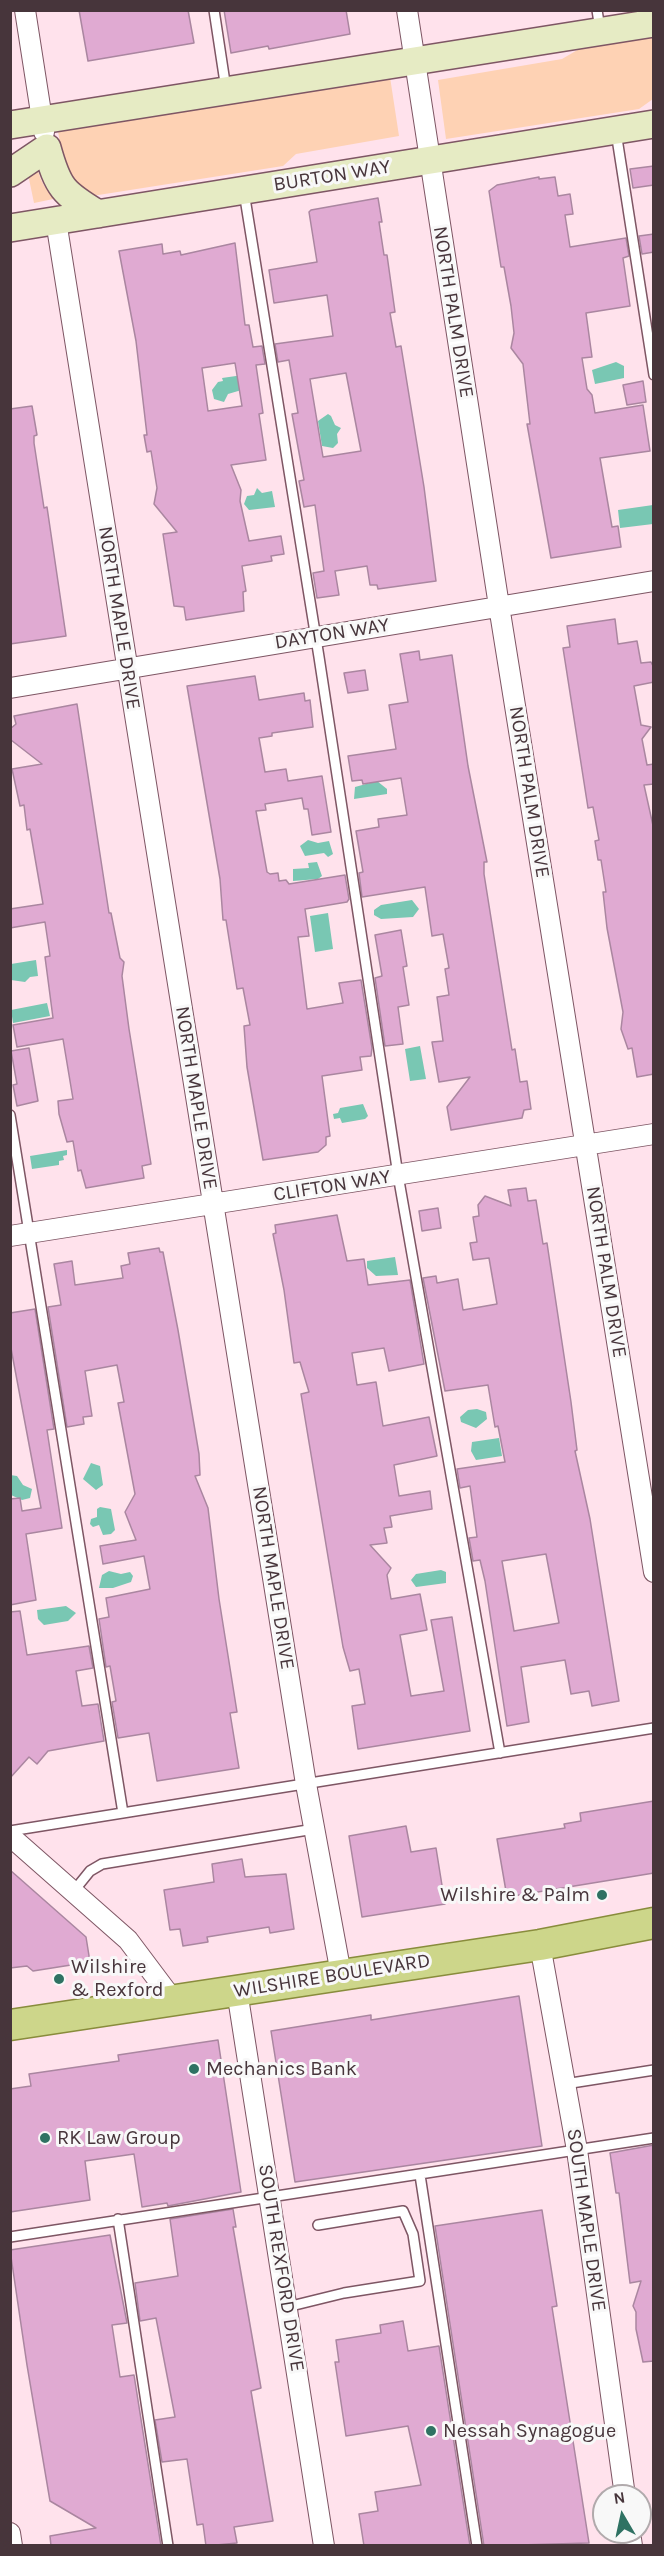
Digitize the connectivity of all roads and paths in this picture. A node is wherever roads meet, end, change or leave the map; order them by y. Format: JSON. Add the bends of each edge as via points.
{"nodes":[{"id":1,"x":25,"y":10,"type":"edge"},
{"id":2,"x":214,"y":10,"type":"edge"},
{"id":3,"x":406,"y":10,"type":"edge"},
{"id":4,"x":599,"y":21,"type":"edge"},
{"id":5,"x":654,"y":22,"type":"edge"},
{"id":6,"x":415,"y":61,"type":"junction"},
{"id":7,"x":226,"y":91,"type":"junction"},
{"id":8,"x":42,"y":121,"type":"junction"},
{"id":9,"x":654,"y":124,"type":"edge"},
{"id":10,"x":10,"y":125,"type":"edge"},
{"id":11,"x":615,"y":130,"type":"junction"},
{"id":12,"x":47,"y":148,"type":"junction"},
{"id":13,"x":430,"y":160,"type":"junction"},
{"id":14,"x":10,"y":173,"type":"edge"},
{"id":15,"x":243,"y":190,"type":"junction"},
{"id":16,"x":98,"y":214,"type":"junction"},
{"id":17,"x":56,"y":220,"type":"junction"},
{"id":18,"x":10,"y":228,"type":"edge"},
{"id":19,"x":654,"y":375,"type":"edge"},
{"id":20,"x":654,"y":581,"type":"edge"},
{"id":21,"x":499,"y":606,"type":"junction"},
{"id":22,"x":316,"y":636,"type":"junction"},
{"id":23,"x":128,"y":669,"type":"junction"},
{"id":24,"x":10,"y":688,"type":"edge"},
{"id":25,"x":10,"y":1115,"type":"edge"},
{"id":26,"x":654,"y":1134,"type":"edge"},
{"id":27,"x":585,"y":1145,"type":"junction"},
{"id":28,"x":398,"y":1175,"type":"junction"},
{"id":29,"x":213,"y":1205,"type":"junction"},
{"id":30,"x":31,"y":1233,"type":"junction"},
{"id":31,"x":10,"y":1236,"type":"edge"},
{"id":32,"x":654,"y":1572,"type":"edge"},
{"id":33,"x":654,"y":1728,"type":"edge"},
{"id":34,"x":500,"y":1753,"type":"junction"},
{"id":35,"x":306,"y":1784,"type":"junction"},
{"id":36,"x":123,"y":1813,"type":"junction"},
{"id":37,"x":314,"y":1829,"type":"junction"},
{"id":38,"x":10,"y":1832,"type":"edge"},
{"id":39,"x":10,"y":1836,"type":"edge"},
{"id":40,"x":73,"y":1892,"type":"junction"},
{"id":41,"x":654,"y":1923,"type":"edge"},
{"id":42,"x":540,"y":1945,"type":"junction"},
{"id":43,"x":341,"y":1974,"type":"junction"},
{"id":44,"x":237,"y":1991,"type":"junction"},
{"id":45,"x":172,"y":2000,"type":"junction"},
{"id":46,"x":10,"y":2025,"type":"edge"},
{"id":47,"x":654,"y":2070,"type":"edge"},
{"id":48,"x":565,"y":2084,"type":"junction"},
{"id":49,"x":654,"y":2138,"type":"edge"},
{"id":50,"x":577,"y":2150,"type":"junction"},
{"id":51,"x":420,"y":2175,"type":"junction"},
{"id":52,"x":269,"y":2196,"type":"junction"},
{"id":53,"x":118,"y":2219,"type":"junction"},
{"id":54,"x":318,"y":2225,"type":"dead end"},
{"id":55,"x":429,"y":2230,"type":"junction"},
{"id":56,"x":413,"y":2234,"type":"junction"},
{"id":57,"x":10,"y":2237,"type":"edge"},
{"id":58,"x":287,"y":2307,"type":"junction"},
{"id":59,"x":623,"y":2484,"type":"edge"},
{"id":60,"x":10,"y":2533,"type":"edge"},
{"id":61,"x":12,"y":2546,"type":"edge"},
{"id":62,"x":168,"y":2546,"type":"edge"},
{"id":63,"x":324,"y":2546,"type":"edge"},
{"id":64,"x":477,"y":2546,"type":"edge"}],
"edges":[{"from":1,"to":8,"type":"street"},
{"from":2,"to":7,"type":"lane"},
{"from":3,"to":6,"type":"street","name":"NORTH PALM DRIVE"},
{"from":4,"to":5,"type":"main road"},
{"from":4,"to":6,"type":"main road"},
{"from":6,"to":7,"type":"main road"},
{"from":6,"to":13,"type":"street","name":"NORTH PALM DRIVE"},
{"from":7,"to":8,"type":"main road"},
{"from":8,"to":10,"type":"main road"},
{"from":8,"to":12,"type":"street"},
{"from":9,"to":11,"type":"main road","name":"BURTON WAY"},
{"from":11,"to":13,"type":"main road","name":"BURTON WAY"},
{"from":11,"to":19,"type":"lane"},
{"from":12,"to":14,"type":"main road"},
{"from":12,"to":16,"type":"main road","via":[[54,177],[69,197]]},
{"from":13,"to":15,"type":"main road","name":"BURTON WAY"},
{"from":13,"to":21,"type":"street","name":"NORTH PALM DRIVE"},
{"from":15,"to":16,"type":"main road","name":"BURTON WAY"},
{"from":15,"to":22,"type":"lane"},
{"from":16,"to":17,"type":"main road","name":"BURTON WAY"},
{"from":17,"to":18,"type":"main road","name":"BURTON WAY"},
{"from":17,"to":23,"type":"street","name":"NORTH MAPLE DRIVE"},
{"from":20,"to":21,"type":"street","name":"DAYTON WAY"},
{"from":21,"to":22,"type":"street","name":"DAYTON WAY"},
{"from":21,"to":27,"type":"street","name":"NORTH PALM DRIVE"},
{"from":22,"to":23,"type":"street","name":"DAYTON WAY"},
{"from":22,"to":28,"type":"lane"},
{"from":23,"to":24,"type":"street","name":"DAYTON WAY"},
{"from":23,"to":29,"type":"street","name":"NORTH MAPLE DRIVE"},
{"from":25,"to":30,"type":"lane"},
{"from":26,"to":27,"type":"street","name":"CLIFTON WAY"},
{"from":27,"to":28,"type":"street","name":"CLIFTON WAY"},
{"from":27,"to":32,"type":"street","name":"NORTH PALM DRIVE"},
{"from":28,"to":29,"type":"street","name":"CLIFTON WAY"},
{"from":28,"to":34,"type":"lane"},
{"from":29,"to":30,"type":"street","name":"CLIFTON WAY"},
{"from":29,"to":35,"type":"street","name":"NORTH MAPLE DRIVE"},
{"from":30,"to":31,"type":"street","name":"CLIFTON WAY"},
{"from":30,"to":36,"type":"lane"},
{"from":33,"to":34,"type":"lane"},
{"from":34,"to":35,"type":"lane"},
{"from":35,"to":36,"type":"lane"},
{"from":35,"to":37,"type":"street","name":"NORTH MAPLE DRIVE"},
{"from":36,"to":38,"type":"lane"},
{"from":37,"to":40,"type":"lane","via":[[102,1864],[90,1871]]},
{"from":37,"to":43,"type":"street","name":"NORTH MAPLE DRIVE"},
{"from":39,"to":40,"type":"street"},
{"from":40,"to":45,"type":"street","via":[[128,1940]]},
{"from":41,"to":42,"type":"main road","name":"WILSHIRE BOULEVARD"},
{"from":42,"to":43,"type":"main road","name":"WILSHIRE BOULEVARD"},
{"from":42,"to":48,"type":"street","name":"SOUTH MAPLE DRIVE"},
{"from":43,"to":44,"type":"main road","name":"WILSHIRE BOULEVARD"},
{"from":44,"to":45,"type":"main road","name":"WILSHIRE BOULEVARD"},
{"from":44,"to":52,"type":"street","name":"SOUTH REXFORD DRIVE"},
{"from":45,"to":46,"type":"main road","name":"WILSHIRE BOULEVARD"},
{"from":47,"to":48,"type":"lane"},
{"from":48,"to":50,"type":"street","name":"SOUTH MAPLE DRIVE"},
{"from":49,"to":50,"type":"lane"},
{"from":50,"to":51,"type":"lane"},
{"from":50,"to":59,"type":"street","name":"SOUTH MAPLE DRIVE"},
{"from":51,"to":52,"type":"lane"},
{"from":51,"to":55,"type":"lane"},
{"from":52,"to":53,"type":"lane"},
{"from":52,"to":58,"type":"street","name":"SOUTH REXFORD DRIVE"},
{"from":53,"to":57,"type":"lane"},
{"from":53,"to":62,"type":"lane"},
{"from":54,"to":56,"type":"lane","via":[[403,2211]]},
{"from":55,"to":56,"type":"lane"},
{"from":55,"to":64,"type":"lane"},
{"from":56,"to":58,"type":"lane","via":[[420,2281]]},
{"from":58,"to":63,"type":"street","name":"SOUTH REXFORD DRIVE"},
{"from":60,"to":61,"type":"street"}]}
